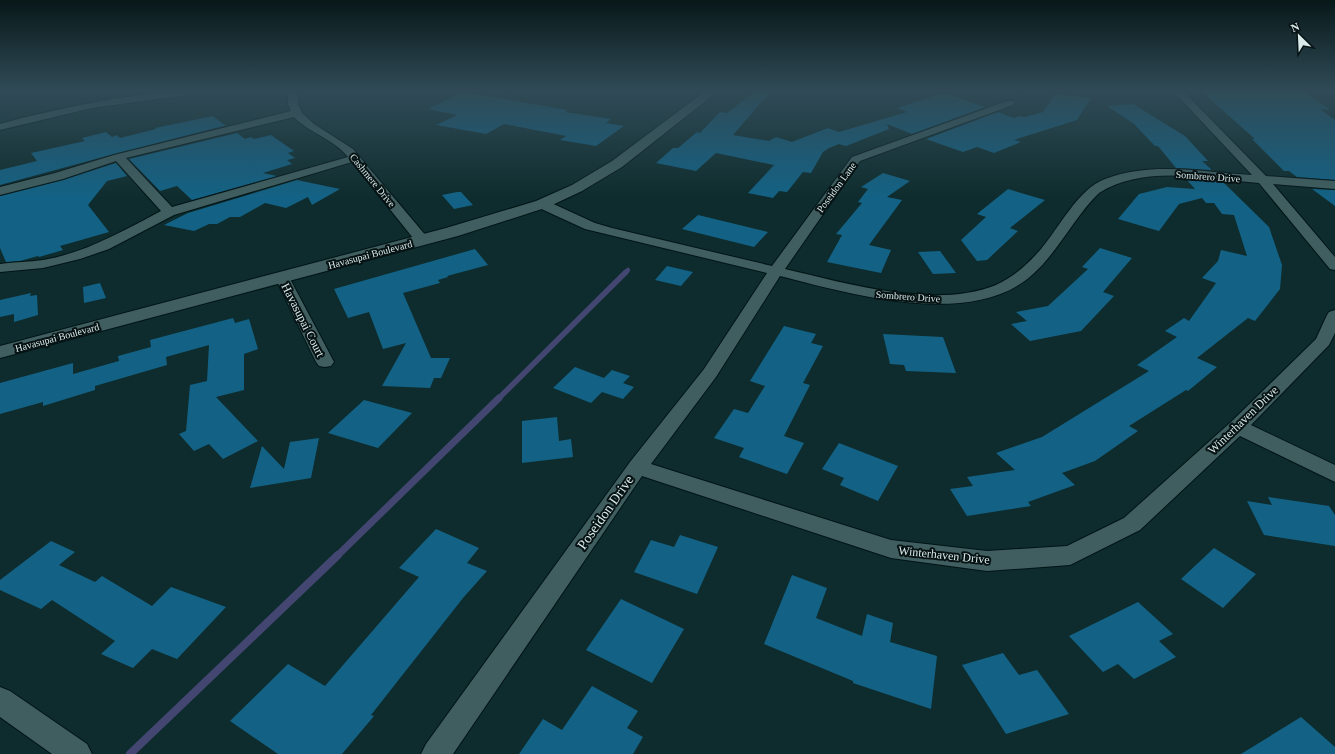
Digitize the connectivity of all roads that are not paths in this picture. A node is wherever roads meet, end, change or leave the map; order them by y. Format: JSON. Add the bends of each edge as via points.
{"nodes":[{"id":1,"x":239,"y":127,"type":"edge"},
{"id":2,"x":312,"y":127,"type":"edge"},
{"id":3,"x":665,"y":127,"type":"edge"},
{"id":4,"x":943,"y":127,"type":"edge"},
{"id":5,"x":1213,"y":127,"type":"edge"},
{"id":6,"x":118,"y":157,"type":"junction"},
{"id":7,"x":355,"y":158,"type":"junction"},
{"id":8,"x":1264,"y":180,"type":"junction"},
{"id":9,"x":1335,"y":185,"type":"edge"},
{"id":10,"x":0,"y":191,"type":"edge"},
{"id":11,"x":542,"y":204,"type":"junction"},
{"id":12,"x":169,"y":212,"type":"junction"},
{"id":13,"x":422,"y":240,"type":"junction"},
{"id":14,"x":1335,"y":266,"type":"edge"},
{"id":15,"x":0,"y":268,"type":"edge"},
{"id":16,"x":776,"y":271,"type":"junction"},
{"id":17,"x":282,"y":277,"type":"junction"},
{"id":18,"x":1335,"y":315,"type":"edge"},
{"id":19,"x":0,"y":352,"type":"edge"},
{"id":20,"x":325,"y":362,"type":"dead end"},
{"id":21,"x":1238,"y":427,"type":"junction"},
{"id":22,"x":637,"y":467,"type":"junction"},
{"id":23,"x":1335,"y":474,"type":"edge"},
{"id":24,"x":0,"y":700,"type":"edge"},
{"id":25,"x":77,"y":754,"type":"edge"},
{"id":26,"x":436,"y":754,"type":"edge"}],
"edges":[{"from":1,"to":6,"type":"street"},
{"from":2,"to":7,"type":"street","name":"Cashmere Drive","via":[[341,144]]},
{"from":3,"to":11,"type":"street","name":"Havasupai Boulevard","via":[[617,164],[577,188]]},
{"from":4,"to":16,"type":"street","name":"Poseidon Lane","via":[[856,159]]},
{"from":5,"to":8,"type":"street"},
{"from":6,"to":10,"type":"street"},
{"from":6,"to":12,"type":"street"},
{"from":7,"to":12,"type":"street"},
{"from":7,"to":13,"type":"street","name":"Cashmere Drive"},
{"from":8,"to":9,"type":"street","name":"Sombrero Drive"},
{"from":8,"to":14,"type":"street"},
{"from":8,"to":16,"type":"street","name":"Sombrero Drive","via":[[1157,174],[1125,177],[1108,182],[1084,201],[1037,265],[998,289],[968,296],[924,299],[887,296]]},
{"from":11,"to":13,"type":"street","name":"Havasupai Boulevard"},
{"from":11,"to":16,"type":"street","name":"Sombrero Drive","via":[[596,228]]},
{"from":12,"to":15,"type":"street","via":[[108,244],[85,252],[43,264]]},
{"from":13,"to":17,"type":"street","name":"Havasupai Boulevard"},
{"from":16,"to":22,"type":"street","name":"Poseidon Drive","via":[[710,373]]},
{"from":17,"to":19,"type":"street","name":"Havasupai Boulevard"},
{"from":17,"to":20,"type":"street","name":"Havasupai Court"},
{"from":18,"to":21,"type":"street","name":"Winterhaven Drive","via":[[1322,341]]},
{"from":21,"to":22,"type":"street","name":"Winterhaven Drive","via":[[1132,524],[1070,555],[987,561],[891,549]]},
{"from":21,"to":23,"type":"street"},
{"from":22,"to":26,"type":"street","name":"Poseidon Drive"},
{"from":24,"to":25,"type":"street"}]}
